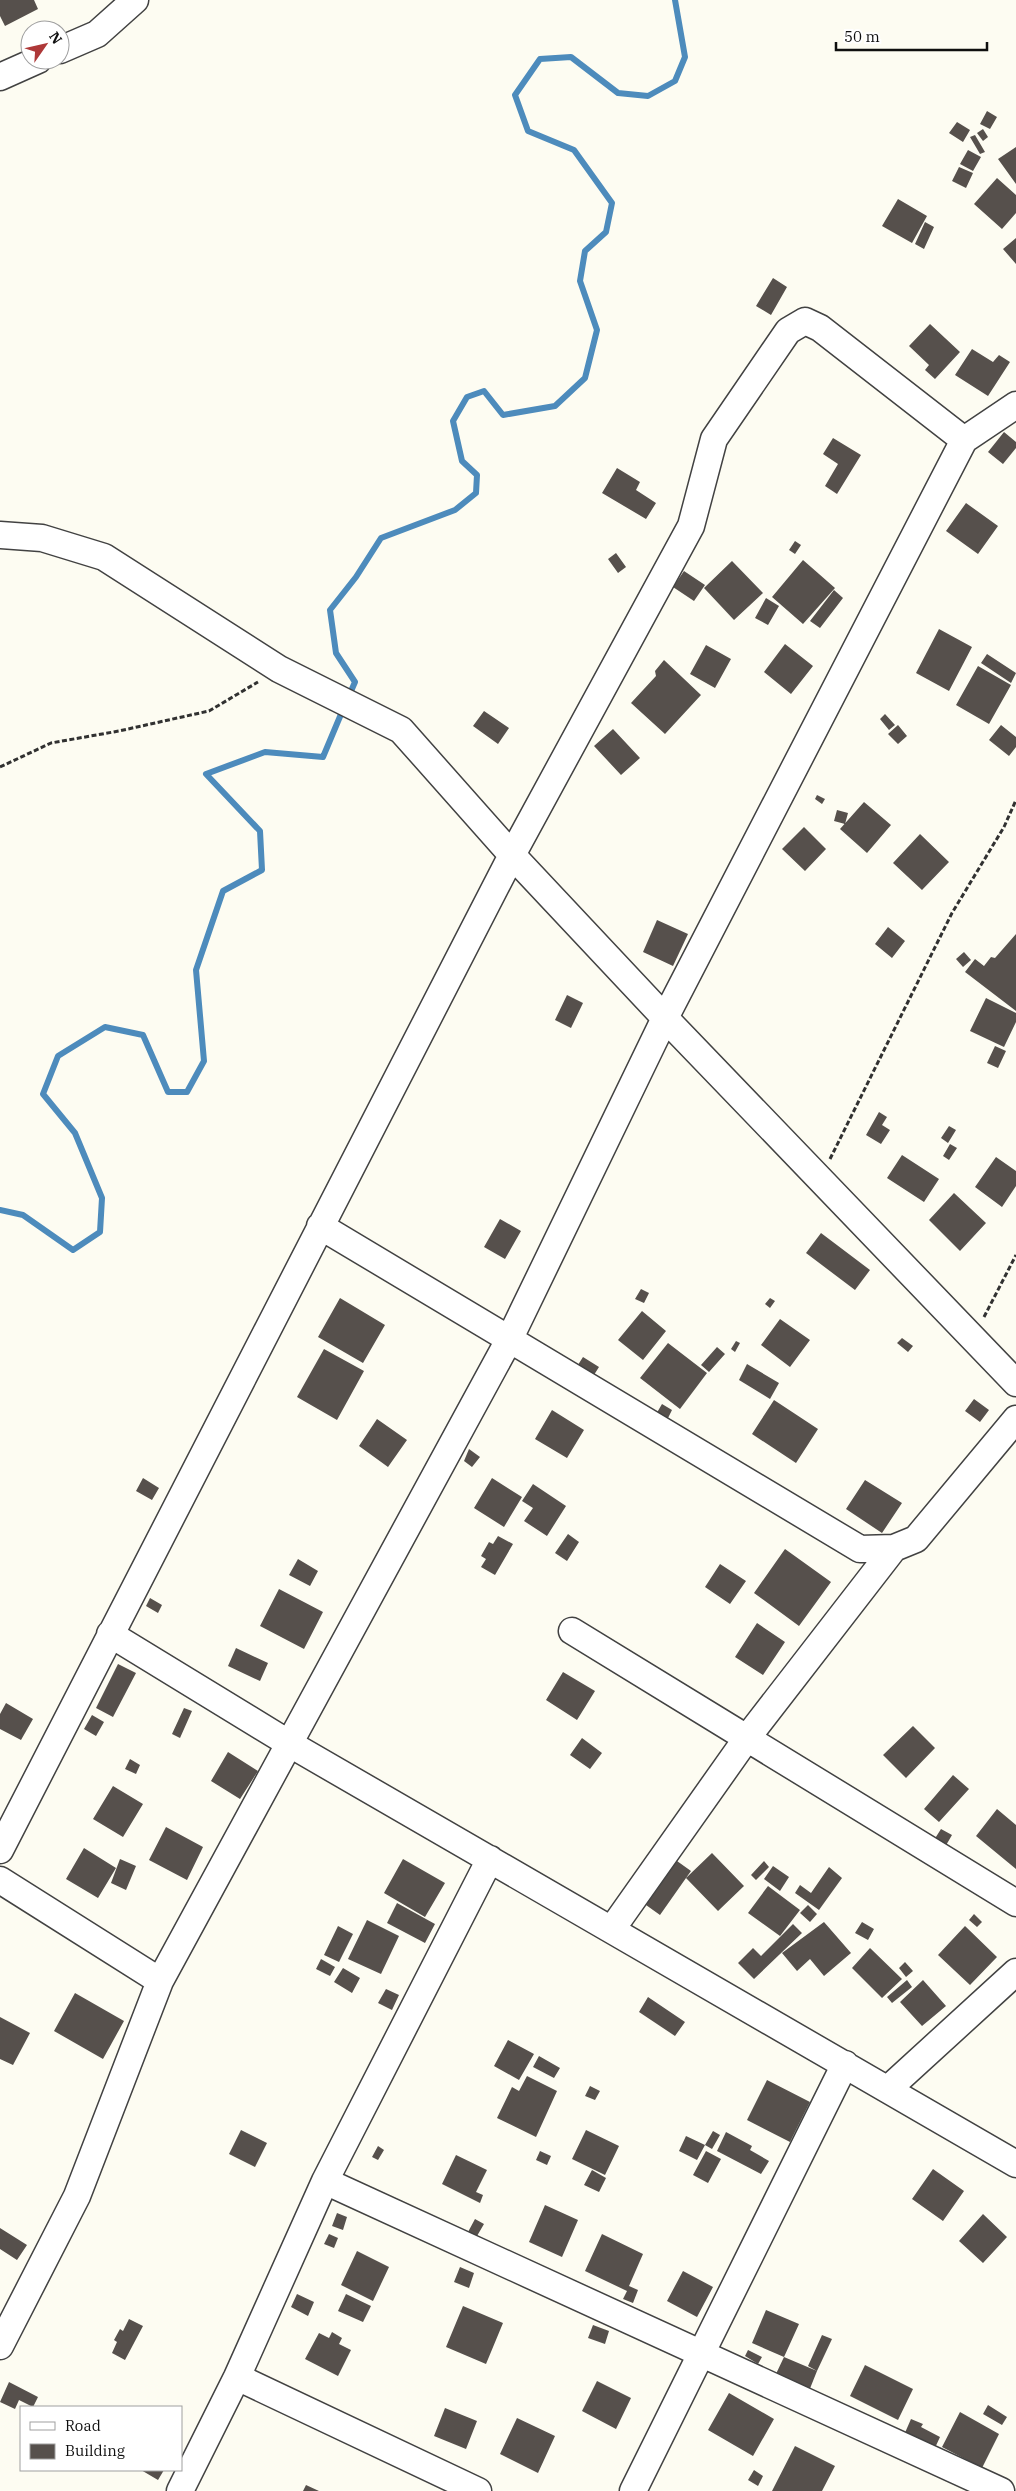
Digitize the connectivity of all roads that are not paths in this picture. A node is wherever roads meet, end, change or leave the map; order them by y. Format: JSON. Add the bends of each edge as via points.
{"nodes":[{"id":1,"x":134,"y":0,"type":"edge"},
{"id":2,"x":70,"y":46,"type":"edge"},
{"id":3,"x":20,"y":68,"type":"edge"},
{"id":4,"x":0,"y":77,"type":"edge"},
{"id":5,"x":1016,"y":404,"type":"edge"},
{"id":6,"x":964,"y":440,"type":"junction"},
{"id":7,"x":0,"y":535,"type":"edge"},
{"id":8,"x":512,"y":855,"type":"junction"},
{"id":9,"x":665,"y":1018,"type":"junction"},
{"id":10,"x":320,"y":1226,"type":"junction"},
{"id":11,"x":510,"y":1338,"type":"junction"},
{"id":12,"x":1016,"y":1383,"type":"edge"},
{"id":13,"x":1016,"y":1419,"type":"edge"},
{"id":14,"x":894,"y":1548,"type":"junction"},
{"id":15,"x":572,"y":1631,"type":"dead end"},
{"id":16,"x":110,"y":1634,"type":"junction"},
{"id":17,"x":747,"y":1738,"type":"junction"},
{"id":18,"x":290,"y":1744,"type":"junction"},
{"id":19,"x":0,"y":1850,"type":"edge"},
{"id":20,"x":490,"y":1858,"type":"junction"},
{"id":21,"x":0,"y":1880,"type":"edge"},
{"id":22,"x":1016,"y":1903,"type":"edge"},
{"id":23,"x":612,"y":1929,"type":"junction"},
{"id":24,"x":1016,"y":1972,"type":"edge"},
{"id":25,"x":160,"y":1981,"type":"junction"},
{"id":26,"x":844,"y":2064,"type":"junction"},
{"id":27,"x":888,"y":2089,"type":"junction"},
{"id":28,"x":1016,"y":2164,"type":"edge"},
{"id":29,"x":325,"y":2181,"type":"junction"},
{"id":30,"x":0,"y":2346,"type":"edge"},
{"id":31,"x":701,"y":2354,"type":"junction"},
{"id":32,"x":237,"y":2377,"type":"junction"},
{"id":33,"x":180,"y":2491,"type":"edge"},
{"id":34,"x":478,"y":2491,"type":"edge"},
{"id":35,"x":633,"y":2491,"type":"edge"},
{"id":36,"x":1000,"y":2491,"type":"edge"}],
"edges":[{"from":1,"to":2,"type":"street","via":[[97,34]]},
{"from":3,"to":4,"type":"street"},
{"from":5,"to":6,"type":"street"},
{"from":6,"to":8,"type":"street","via":[[820,328],[805,322],[788,331],[714,439],[691,526]]},
{"from":6,"to":9,"type":"street"},
{"from":7,"to":8,"type":"street","via":[[42,538],[104,557],[280,669],[401,730]]},
{"from":8,"to":9,"type":"street"},
{"from":8,"to":10,"type":"street"},
{"from":9,"to":11,"type":"street"},
{"from":9,"to":12,"type":"street"},
{"from":10,"to":11,"type":"street"},
{"from":10,"to":16,"type":"street"},
{"from":11,"to":14,"type":"street","via":[[860,1549]]},
{"from":11,"to":18,"type":"street"},
{"from":13,"to":14,"type":"street","via":[[916,1539]]},
{"from":14,"to":17,"type":"street"},
{"from":15,"to":17,"type":"street"},
{"from":16,"to":18,"type":"street"},
{"from":16,"to":19,"type":"street"},
{"from":17,"to":22,"type":"street"},
{"from":17,"to":23,"type":"street"},
{"from":18,"to":20,"type":"street"},
{"from":18,"to":25,"type":"street"},
{"from":20,"to":23,"type":"street"},
{"from":20,"to":29,"type":"street"},
{"from":21,"to":25,"type":"street"},
{"from":23,"to":26,"type":"street"},
{"from":24,"to":27,"type":"street"},
{"from":25,"to":30,"type":"street","via":[[77,2196]]},
{"from":26,"to":27,"type":"street"},
{"from":26,"to":31,"type":"street"},
{"from":27,"to":28,"type":"street"},
{"from":29,"to":31,"type":"street"},
{"from":29,"to":32,"type":"street"},
{"from":31,"to":35,"type":"street"},
{"from":31,"to":36,"type":"street"},
{"from":32,"to":33,"type":"street"},
{"from":32,"to":34,"type":"street"}]}
